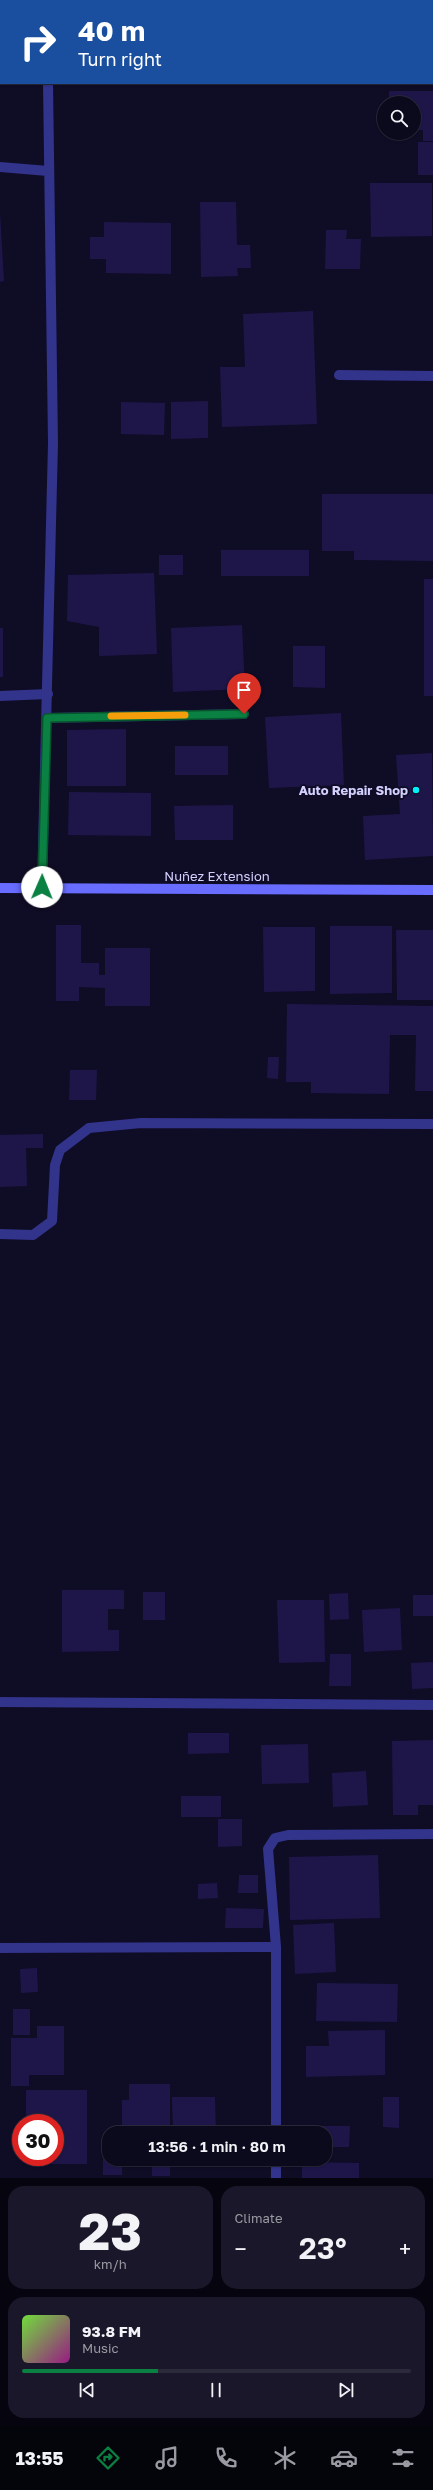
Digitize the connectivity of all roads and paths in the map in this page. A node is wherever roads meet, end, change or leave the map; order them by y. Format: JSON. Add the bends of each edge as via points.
{"nodes":[{"id":1,"x":48,"y":84,"type":"edge"},
{"id":2,"x":0,"y":167,"type":"edge"},
{"id":3,"x":48,"y":170,"type":"junction"},
{"id":4,"x":339,"y":375,"type":"dead end"},
{"id":5,"x":433,"y":376,"type":"edge"},
{"id":6,"x":48,"y":694,"type":"junction"},
{"id":7,"x":0,"y":696,"type":"edge"},
{"id":8,"x":244,"y":714,"type":"dead end"},
{"id":9,"x":47,"y":718,"type":"junction"},
{"id":10,"x":42,"y":887,"type":"junction"},
{"id":11,"x":0,"y":888,"type":"edge"},
{"id":12,"x":433,"y":890,"type":"edge"},
{"id":13,"x":433,"y":1124,"type":"edge"},
{"id":14,"x":0,"y":1234,"type":"edge"},
{"id":15,"x":0,"y":1702,"type":"edge"},
{"id":16,"x":433,"y":1705,"type":"edge"},
{"id":17,"x":433,"y":1834,"type":"edge"},
{"id":18,"x":276,"y":1947,"type":"junction"},
{"id":19,"x":0,"y":1948,"type":"edge"},
{"id":20,"x":276,"y":2126,"type":"edge"},
{"id":21,"x":276,"y":2166,"type":"edge"},
{"id":22,"x":276,"y":2178,"type":"edge"}],
"edges":[{"from":1,"to":3,"type":"street"},
{"from":2,"to":3,"type":"street"},
{"from":3,"to":6,"type":"street","via":[[54,443]]},
{"from":4,"to":5,"type":"street"},
{"from":6,"to":7,"type":"street"},
{"from":6,"to":9,"type":"street"},
{"from":8,"to":9,"type":"street"},
{"from":9,"to":10,"type":"street"},
{"from":10,"to":11,"type":"street","name":"Nuñez Extension"},
{"from":10,"to":12,"type":"street","name":"Nuñez Extension"},
{"from":13,"to":14,"type":"street","via":[[141,1123],[89,1128],[60,1150],[55,1165],[52,1221],[34,1235]]},
{"from":15,"to":16,"type":"street"},
{"from":17,"to":18,"type":"street","via":[[288,1835],[275,1838],[268,1849]]},
{"from":18,"to":19,"type":"street"},
{"from":18,"to":20,"type":"street"},
{"from":21,"to":22,"type":"street"}]}
